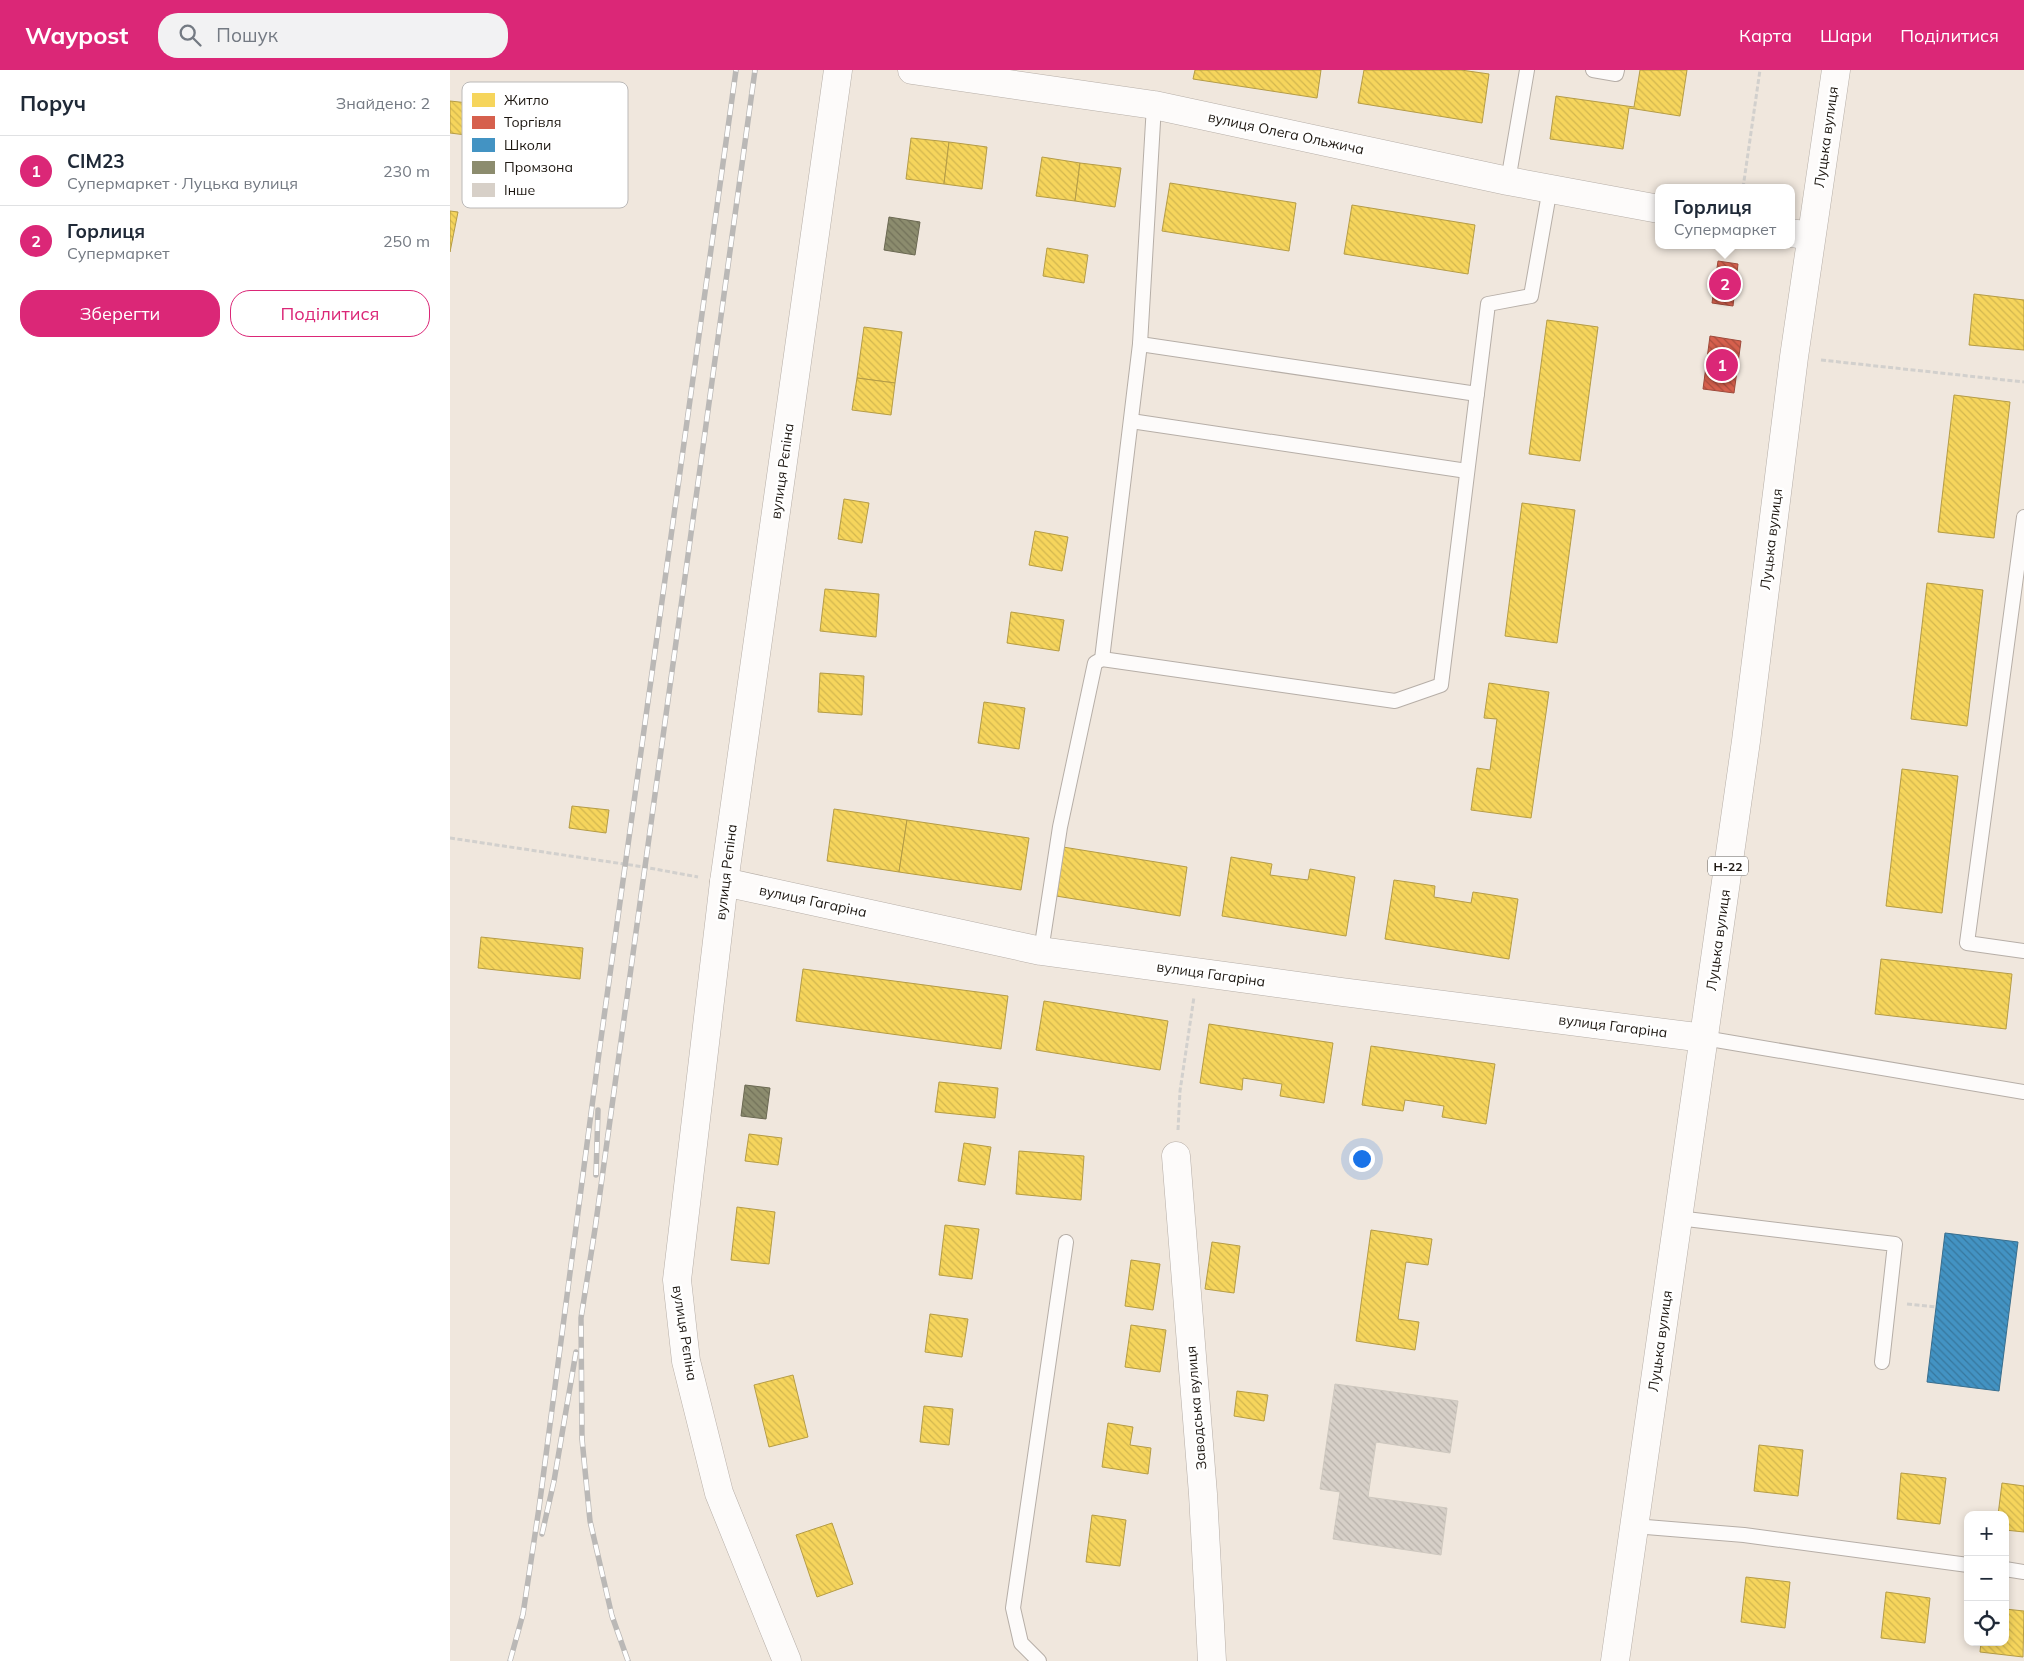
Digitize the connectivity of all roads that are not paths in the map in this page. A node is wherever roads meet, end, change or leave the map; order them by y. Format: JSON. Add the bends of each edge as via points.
{"nodes":[{"id":1,"x":838,"y":70,"type":"edge"},
{"id":2,"x":912,"y":70,"type":"edge"},
{"id":3,"x":1527,"y":70,"type":"edge"},
{"id":4,"x":1593,"y":70,"type":"edge"},
{"id":5,"x":1617,"y":70,"type":"edge"},
{"id":6,"x":1836,"y":70,"type":"edge"},
{"id":7,"x":996,"y":76,"type":"edge"},
{"id":8,"x":1154,"y":105,"type":"junction"},
{"id":9,"x":1508,"y":181,"type":"junction"},
{"id":10,"x":1550,"y":188,"type":"junction"},
{"id":11,"x":1655,"y":208,"type":"edge"},
{"id":12,"x":1801,"y":234,"type":"edge"},
{"id":13,"x":1140,"y":344,"type":"junction"},
{"id":14,"x":1477,"y":394,"type":"junction"},
{"id":15,"x":1131,"y":421,"type":"junction"},
{"id":16,"x":1467,"y":472,"type":"junction"},
{"id":17,"x":2024,"y":517,"type":"edge"},
{"id":18,"x":1102,"y":659,"type":"junction"},
{"id":19,"x":724,"y":882,"type":"junction"},
{"id":20,"x":1041,"y":951,"type":"junction"},
{"id":21,"x":2024,"y":951,"type":"edge"},
{"id":22,"x":1704,"y":1038,"type":"junction"},
{"id":23,"x":2024,"y":1092,"type":"edge"},
{"id":24,"x":1176,"y":1156,"type":"road end"},
{"id":25,"x":1678,"y":1218,"type":"junction"},
{"id":26,"x":1066,"y":1242,"type":"dead end"},
{"id":27,"x":1882,"y":1362,"type":"dead end"},
{"id":28,"x":1634,"y":1526,"type":"junction"},
{"id":29,"x":1964,"y":1563,"type":"edge"},
{"id":30,"x":2009,"y":1570,"type":"edge"},
{"id":31,"x":2024,"y":1572,"type":"edge"},
{"id":32,"x":787,"y":1661,"type":"edge"},
{"id":33,"x":1039,"y":1661,"type":"edge"},
{"id":34,"x":1212,"y":1661,"type":"edge"},
{"id":35,"x":1616,"y":1661,"type":"edge"}],
"edges":[{"from":1,"to":19,"type":"street","name":"вулиця Рєпіна"},
{"from":2,"to":7,"type":"street","name":"вулиця Олега Ольжича"},
{"from":3,"to":9,"type":"lane"},
{"from":4,"to":5,"type":"lane","via":[[1616,74]]},
{"from":6,"to":12,"type":"street","name":"Луцька вулиця","number":"Н-22"},
{"from":7,"to":8,"type":"street","name":"вулиця Олега Ольжича"},
{"from":8,"to":9,"type":"street","name":"вулиця Олега Ольжича"},
{"from":8,"to":13,"type":"lane"},
{"from":9,"to":10,"type":"street","name":"вулиця Олега Ольжича"},
{"from":10,"to":11,"type":"street","name":"вулиця Олега Ольжича"},
{"from":10,"to":14,"type":"lane","via":[[1531,296],[1488,304]]},
{"from":12,"to":22,"type":"street","name":"Луцька вулиця","number":"Н-22","via":[[1794,357],[1746,741]]},
{"from":13,"to":14,"type":"lane"},
{"from":13,"to":15,"type":"lane"},
{"from":14,"to":16,"type":"lane"},
{"from":15,"to":16,"type":"lane"},
{"from":15,"to":18,"type":"lane"},
{"from":16,"to":18,"type":"lane","via":[[1440,685],[1394,701]]},
{"from":17,"to":21,"type":"lane","via":[[1968,943]]},
{"from":18,"to":20,"type":"lane","via":[[1095,663],[1060,827]]},
{"from":19,"to":20,"type":"street","name":"вулиця Гагаріна"},
{"from":19,"to":32,"type":"street","name":"вулиця Рєпіна","via":[[677,1280],[686,1361],[719,1493]]},
{"from":20,"to":22,"type":"street","name":"вулиця Гагаріна"},
{"from":22,"to":23,"type":"lane"},
{"from":22,"to":25,"type":"street","name":"Луцька вулиця","number":"Н-22"},
{"from":24,"to":34,"type":"street","name":"Заводська вулиця","via":[[1203,1494]]},
{"from":25,"to":27,"type":"lane","via":[[1895,1244]]},
{"from":25,"to":28,"type":"street","name":"Луцька вулиця","number":"Н-22"},
{"from":26,"to":33,"type":"lane","via":[[1013,1608],[1022,1642]]},
{"from":28,"to":29,"type":"lane","via":[[1744,1535]]},
{"from":28,"to":35,"type":"street","name":"Луцька вулиця","number":"Н-22"},
{"from":30,"to":31,"type":"lane"}]}
